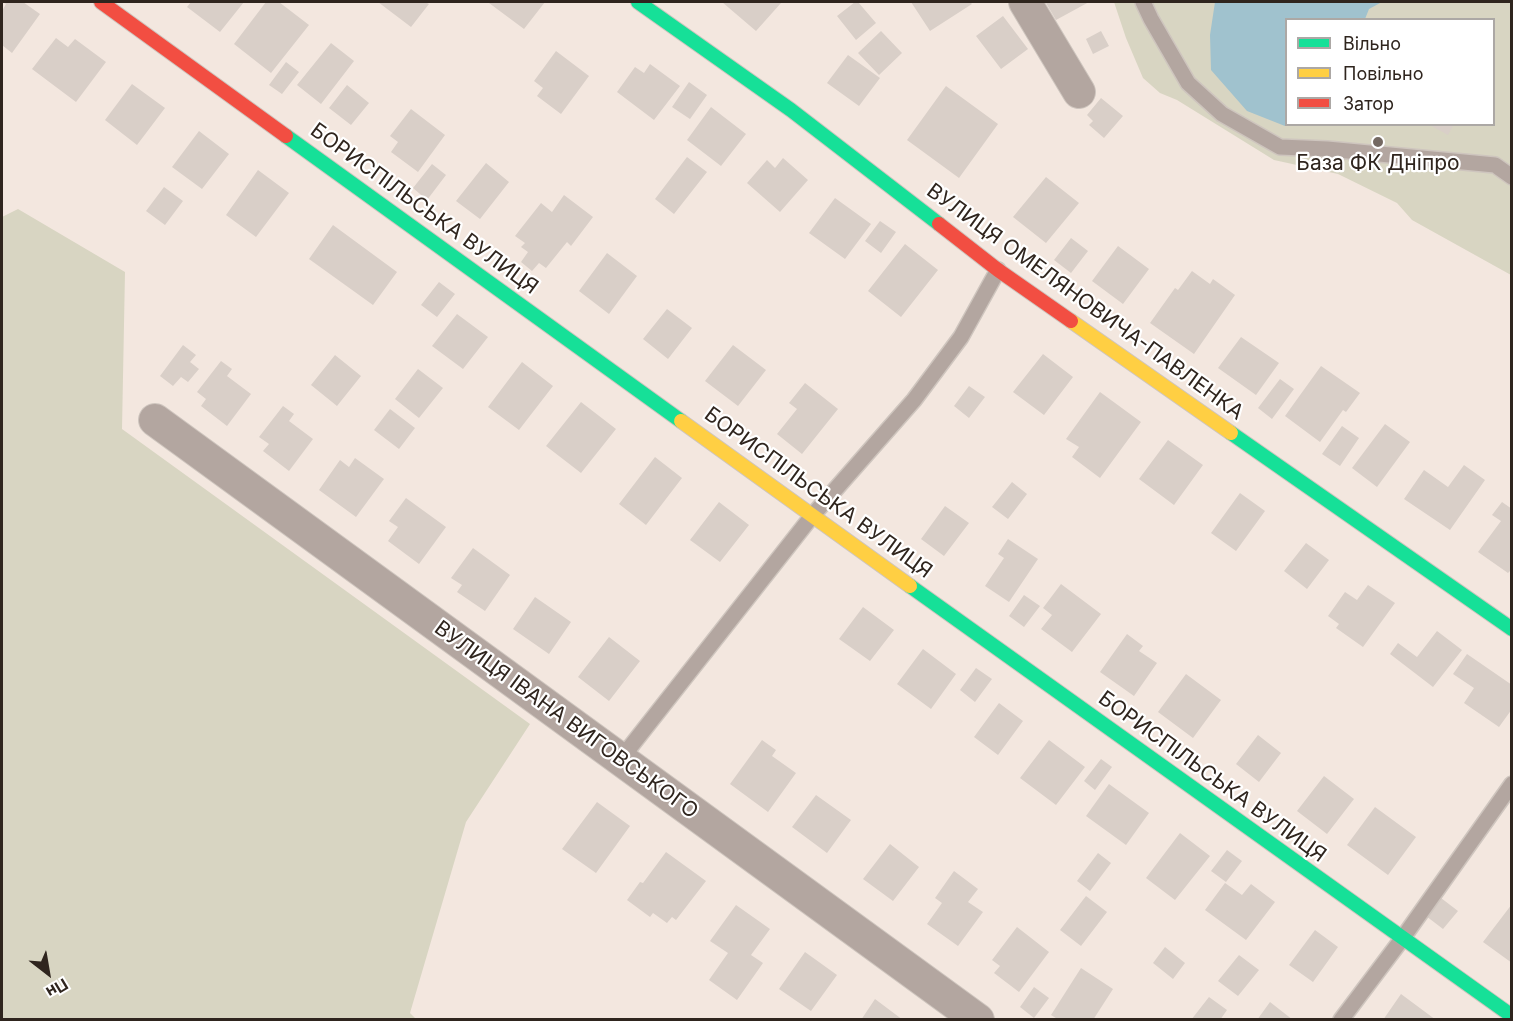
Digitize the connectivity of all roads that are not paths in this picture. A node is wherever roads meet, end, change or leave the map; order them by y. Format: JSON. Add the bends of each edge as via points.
{"nodes":[{"id":1,"x":101,"y":2,"type":"edge"},
{"id":2,"x":638,"y":2,"type":"edge"},
{"id":3,"x":1025,"y":2,"type":"edge"},
{"id":4,"x":1143,"y":2,"type":"edge"},
{"id":5,"x":1079,"y":92,"type":"dead end"},
{"id":6,"x":1512,"y":161,"type":"edge"},
{"id":7,"x":1495,"y":165,"type":"junction"},
{"id":8,"x":1512,"y":177,"type":"edge"},
{"id":9,"x":998,"y":270,"type":"junction"},
{"id":10,"x":155,"y":420,"type":"dead end"},
{"id":11,"x":812,"y":516,"type":"junction"},
{"id":12,"x":1512,"y":630,"type":"edge"},
{"id":13,"x":620,"y":760,"type":"junction"},
{"id":14,"x":1512,"y":784,"type":"edge"},
{"id":15,"x":1402,"y":939,"type":"junction"},
{"id":16,"x":1512,"y":1016,"type":"edge"},
{"id":17,"x":978,"y":1020,"type":"edge"},
{"id":18,"x":1341,"y":1020,"type":"edge"}],
"edges":[{"from":1,"to":11,"type":"street","name":"БОРИСПІЛЬСЬКА ВУЛИЦЯ"},
{"from":2,"to":9,"type":"street","name":"ВУЛИЦЯ ОМЕЛЯНОВИЧА-ПАВЛЕНКА","via":[[791,110]]},
{"from":3,"to":5,"type":"street"},
{"from":4,"to":7,"type":"lane","via":[[1188,82],[1222,114],[1280,147]]},
{"from":6,"to":7,"type":"lane"},
{"from":7,"to":8,"type":"lane"},
{"from":9,"to":11,"type":"lane","via":[[961,337],[914,400]]},
{"from":9,"to":12,"type":"street","name":"ВУЛИЦЯ ОМЕЛЯНОВИЧА-ПАВЛЕНКА"},
{"from":10,"to":13,"type":"street","name":"ВУЛИЦЯ ІВАНА ВИГОВСЬКОГО"},
{"from":11,"to":13,"type":"lane"},
{"from":11,"to":15,"type":"street","name":"БОРИСПІЛЬСЬКА ВУЛИЦЯ"},
{"from":13,"to":17,"type":"street","name":"ВУЛИЦЯ ІВАНА ВИГОВСЬКОГО"},
{"from":14,"to":15,"type":"lane"},
{"from":15,"to":16,"type":"street","name":"БОРИСПІЛЬСЬКА ВУЛИЦЯ"},
{"from":15,"to":18,"type":"lane"}]}
